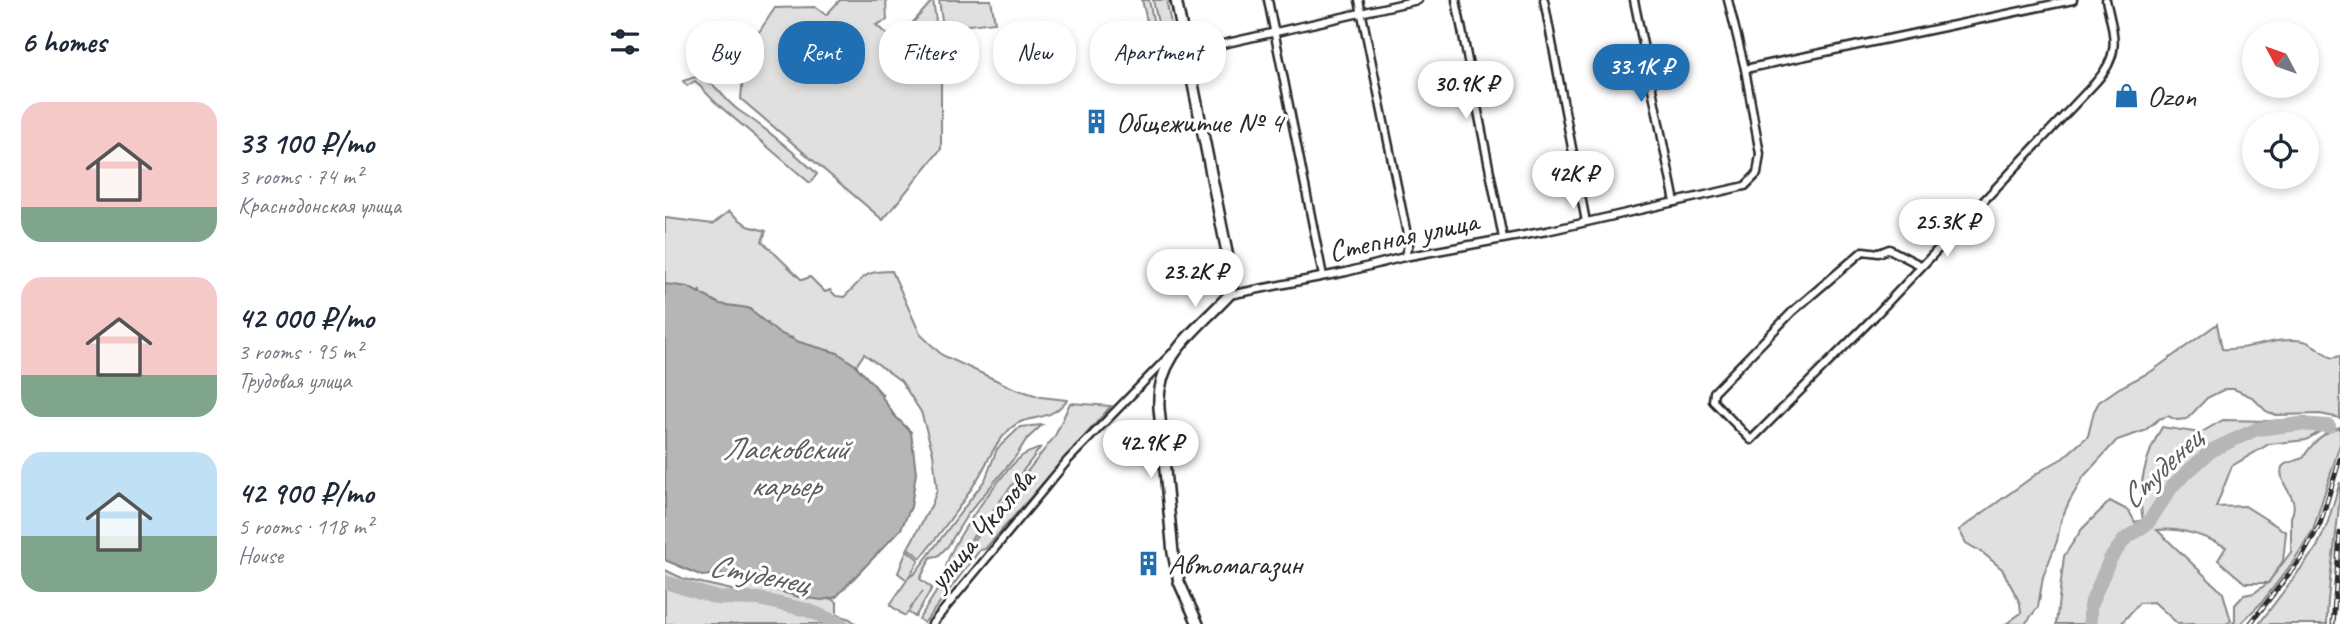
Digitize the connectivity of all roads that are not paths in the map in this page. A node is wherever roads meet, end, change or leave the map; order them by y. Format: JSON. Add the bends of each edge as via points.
{"nodes":[{"id":1,"x":1177,"y":0,"type":"edge"},
{"id":2,"x":1268,"y":0,"type":"edge"},
{"id":3,"x":1359,"y":0,"type":"edge"},
{"id":4,"x":1418,"y":0,"type":"edge"},
{"id":5,"x":1456,"y":0,"type":"edge"},
{"id":6,"x":1544,"y":0,"type":"edge"},
{"id":7,"x":1634,"y":0,"type":"edge"},
{"id":8,"x":1728,"y":0,"type":"edge"},
{"id":9,"x":2073,"y":0,"type":"edge"},
{"id":10,"x":2106,"y":0,"type":"edge"},
{"id":11,"x":1362,"y":12,"type":"junction"},
{"id":12,"x":1181,"y":21,"type":"edge"},
{"id":13,"x":1274,"y":32,"type":"junction"},
{"id":14,"x":1226,"y":43,"type":"edge"},
{"id":15,"x":1745,"y":69,"type":"junction"},
{"id":16,"x":1193,"y":84,"type":"edge"},
{"id":17,"x":1675,"y":202,"type":"junction"},
{"id":18,"x":1586,"y":222,"type":"junction"},
{"id":19,"x":1503,"y":238,"type":"junction"},
{"id":20,"x":1404,"y":257,"type":"junction"},
{"id":21,"x":1922,"y":266,"type":"junction"},
{"id":22,"x":1323,"y":276,"type":"junction"},
{"id":23,"x":1229,"y":295,"type":"junction"},
{"id":24,"x":1184,"y":342,"type":"junction"},
{"id":25,"x":932,"y":624,"type":"edge"},
{"id":26,"x":1198,"y":624,"type":"edge"}],
"edges":[{"from":1,"to":12,"type":"main road"},
{"from":2,"to":13,"type":"street"},
{"from":3,"to":11,"type":"street"},
{"from":4,"to":11,"type":"street"},
{"from":5,"to":19,"type":"street"},
{"from":6,"to":18,"type":"street"},
{"from":7,"to":17,"type":"street"},
{"from":8,"to":15,"type":"street"},
{"from":9,"to":15,"type":"street"},
{"from":10,"to":21,"type":"street","via":[[2113,58],[2102,76]]},
{"from":11,"to":13,"type":"street"},
{"from":11,"to":20,"type":"street","via":[[1409,244]]},
{"from":13,"to":14,"type":"street"},
{"from":13,"to":22,"type":"street"},
{"from":15,"to":17,"type":"street","name":"Степная улица","via":[[1760,154],[1758,170],[1739,188]]},
{"from":16,"to":23,"type":"main road","via":[[1232,277]]},
{"from":17,"to":18,"type":"street","name":"Степная улица"},
{"from":18,"to":19,"type":"street","name":"Степная улица"},
{"from":19,"to":20,"type":"street","name":"Степная улица"},
{"from":20,"to":22,"type":"street","name":"Степная улица"},
{"from":21,"to":21,"type":"street","via":[[1751,440],[1713,401],[1714,392],[1793,311],[1863,251],[1889,249]]},
{"from":22,"to":23,"type":"street","name":"Степная улица"},
{"from":23,"to":24,"type":"main road"},
{"from":24,"to":25,"type":"street","name":"улица Чкалова","via":[[1068,460]]},
{"from":24,"to":26,"type":"main road","via":[[1163,372],[1159,408],[1173,553],[1179,582]]}]}
